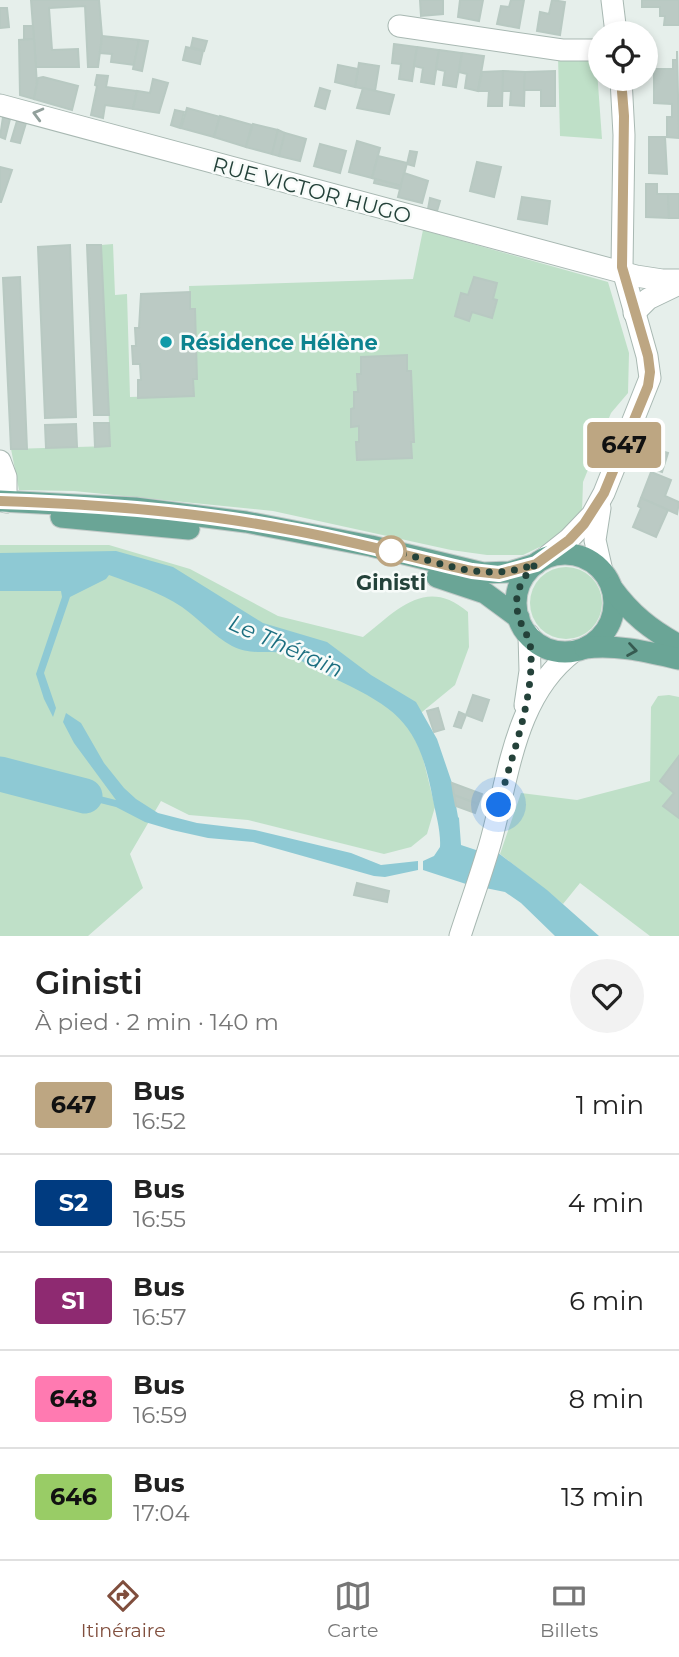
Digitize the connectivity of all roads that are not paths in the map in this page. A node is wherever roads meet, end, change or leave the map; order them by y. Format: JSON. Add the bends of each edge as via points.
{"nodes":[{"id":1,"x":612,"y":0,"type":"edge"},
{"id":2,"x":615,"y":21,"type":"edge"},
{"id":3,"x":399,"y":26,"type":"dead end"},
{"id":4,"x":588,"y":50,"type":"edge"},
{"id":5,"x":622,"y":91,"type":"edge"},
{"id":6,"x":0,"y":105,"type":"edge"},
{"id":7,"x":624,"y":273,"type":"junction"},
{"id":8,"x":679,"y":282,"type":"edge"},
{"id":9,"x":634,"y":313,"type":"junction"},
{"id":10,"x":0,"y":461,"type":"edge"},
{"id":11,"x":604,"y":493,"type":"junction"},
{"id":12,"x":2,"y":506,"type":"edge"},
{"id":13,"x":541,"y":561,"type":"junction"},
{"id":14,"x":607,"y":579,"type":"junction"},
{"id":15,"x":524,"y":626,"type":"junction"},
{"id":16,"x":679,"y":645,"type":"edge"},
{"id":17,"x":579,"y":649,"type":"junction"},
{"id":18,"x":679,"y":659,"type":"edge"},
{"id":19,"x":521,"y":728,"type":"junction"},
{"id":20,"x":460,"y":936,"type":"edge"}],
"edges":[{"from":1,"to":2,"type":"street"},
{"from":3,"to":4,"type":"street"},
{"from":5,"to":7,"type":"street"},
{"from":7,"to":6,"type":"street","name":"RUE VICTOR HUGO","one_way":true},
{"from":7,"to":8,"type":"street","name":"RUE VICTOR HUGO"},
{"from":7,"to":9,"type":"street"},
{"from":8,"to":9,"type":"street","via":[[648,299]]},
{"from":9,"to":11,"type":"street","via":[[648,356],[649,378]]},
{"from":10,"to":12,"type":"street","via":[[6,477]]},
{"from":11,"to":13,"type":"street","via":[[584,524]]},
{"from":11,"to":14,"type":"street","via":[[595,540]]},
{"from":12,"to":13,"type":"main road","via":[[124,507],[246,522],[483,573],[510,572]]},
{"from":12,"to":15,"type":"main road","via":[[299,546],[465,585],[493,598]]},
{"from":13,"to":14,"type":"main road","via":[[566,554],[579,556],[592,562]]},
{"from":13,"to":15,"type":"main road","via":[[519,588],[516,603]]},
{"from":14,"to":16,"type":"main road","via":[[629,610]]},
{"from":14,"to":17,"type":"main road","via":[[614,608],[610,622],[602,635]]},
{"from":15,"to":17,"type":"main road","via":[[546,648]]},
{"from":15,"to":19,"type":"street","via":[[530,682]]},
{"from":17,"to":18,"type":"main road","one_way":true,"via":[[605,646]]},
{"from":17,"to":19,"type":"street","via":[[548,675]]},
{"from":19,"to":20,"type":"street"}]}
